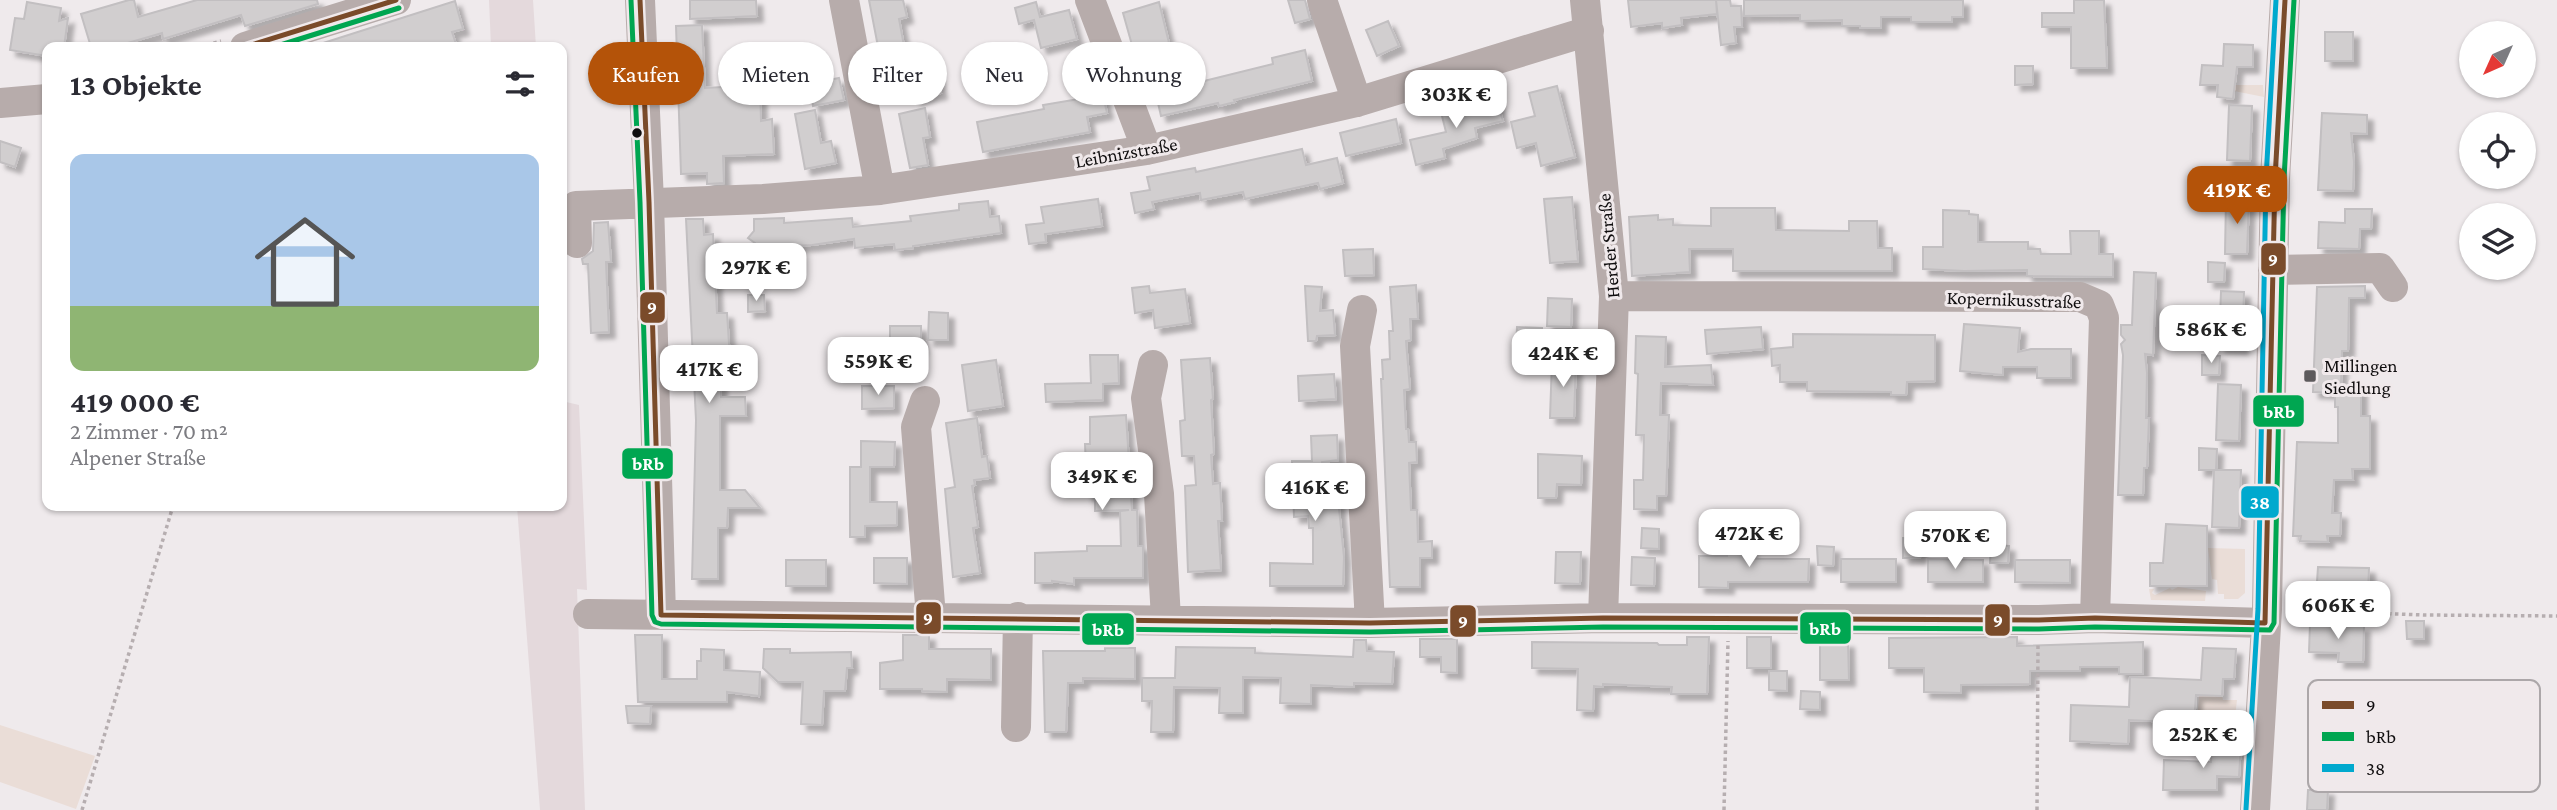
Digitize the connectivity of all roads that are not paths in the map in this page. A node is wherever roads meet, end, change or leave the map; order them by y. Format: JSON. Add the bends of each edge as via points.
{"nodes":[{"id":1,"x":396,"y":0,"type":"edge"},
{"id":2,"x":640,"y":0,"type":"edge"},
{"id":3,"x":844,"y":0,"type":"edge"},
{"id":4,"x":1090,"y":0,"type":"edge"},
{"id":5,"x":1322,"y":0,"type":"edge"},
{"id":6,"x":1585,"y":0,"type":"edge"},
{"id":7,"x":2285,"y":0,"type":"edge"},
{"id":8,"x":1590,"y":31,"type":"junction"},
{"id":9,"x":300,"y":39,"type":"edge"},
{"id":10,"x":279,"y":42,"type":"edge"},
{"id":11,"x":42,"y":99,"type":"edge"},
{"id":12,"x":1357,"y":102,"type":"junction"},
{"id":13,"x":0,"y":103,"type":"edge"},
{"id":14,"x":1147,"y":150,"type":"junction"},
{"id":15,"x":880,"y":190,"type":"junction"},
{"id":16,"x":649,"y":202,"type":"junction"},
{"id":17,"x":577,"y":243,"type":"dead end"},
{"id":18,"x":2273,"y":270,"type":"junction"},
{"id":19,"x":2393,"y":287,"type":"dead end"},
{"id":20,"x":1614,"y":296,"type":"junction"},
{"id":21,"x":1362,"y":310,"type":"dead end"},
{"id":22,"x":1153,"y":365,"type":"dead end"},
{"id":23,"x":925,"y":401,"type":"dead end"},
{"id":24,"x":588,"y":614,"type":"dead end"},
{"id":25,"x":661,"y":615,"type":"junction"},
{"id":26,"x":2266,"y":616,"type":"junction"},
{"id":27,"x":931,"y":617,"type":"junction"},
{"id":28,"x":1018,"y":617,"type":"junction"},
{"id":29,"x":1603,"y":618,"type":"junction"},
{"id":30,"x":2095,"y":618,"type":"junction"},
{"id":31,"x":1166,"y":619,"type":"junction"},
{"id":32,"x":1370,"y":623,"type":"junction"},
{"id":33,"x":1016,"y":727,"type":"dead end"},
{"id":34,"x":2255,"y":810,"type":"edge"}],
"edges":[{"from":1,"to":9,"type":"street"},
{"from":2,"to":16,"type":"street"},
{"from":3,"to":15,"type":"street"},
{"from":4,"to":14,"type":"street"},
{"from":5,"to":12,"type":"street"},
{"from":6,"to":8,"type":"street","name":"Herder Straße"},
{"from":7,"to":18,"type":"street"},
{"from":8,"to":12,"type":"street","name":"Leibnizstraße"},
{"from":8,"to":20,"type":"street","name":"Herder Straße"},
{"from":9,"to":10,"type":"street"},
{"from":11,"to":13,"type":"street"},
{"from":12,"to":14,"type":"street","name":"Leibnizstraße"},
{"from":14,"to":15,"type":"street","name":"Leibnizstraße"},
{"from":15,"to":16,"type":"street","name":"Leibnizstraße"},
{"from":16,"to":17,"type":"street","name":"Leibnizstraße","via":[[576,206]]},
{"from":16,"to":25,"type":"street"},
{"from":18,"to":19,"type":"street","via":[[2380,268]]},
{"from":18,"to":26,"type":"street"},
{"from":20,"to":29,"type":"street","name":"Herder Straße"},
{"from":20,"to":30,"type":"street","name":"Kopernikusstraße","via":[[2080,298],[2098,305],[2104,318]]},
{"from":21,"to":32,"type":"street","via":[[1355,346]]},
{"from":22,"to":31,"type":"street","via":[[1146,398],[1159,494]]},
{"from":23,"to":27,"type":"street","via":[[916,427]]},
{"from":24,"to":25,"type":"street"},
{"from":25,"to":27,"type":"street"},
{"from":26,"to":30,"type":"street"},
{"from":26,"to":34,"type":"street"},
{"from":27,"to":28,"type":"street"},
{"from":28,"to":31,"type":"street"},
{"from":28,"to":33,"type":"street"},
{"from":29,"to":30,"type":"street"},
{"from":29,"to":32,"type":"street"},
{"from":31,"to":32,"type":"street"}]}
